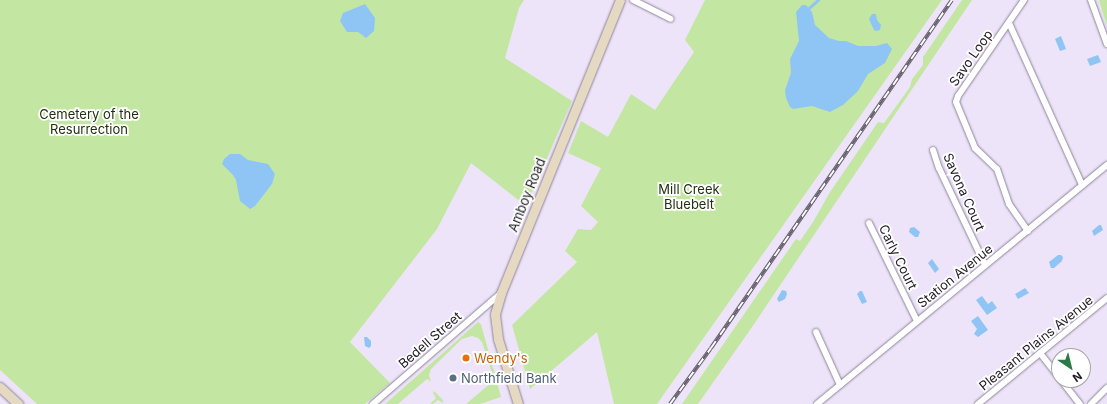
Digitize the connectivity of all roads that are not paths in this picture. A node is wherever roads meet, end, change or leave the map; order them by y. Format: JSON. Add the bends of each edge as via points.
{"nodes":[{"id":1,"x":620,"y":0,"type":"edge"},
{"id":2,"x":633,"y":0,"type":"edge"},
{"id":3,"x":1024,"y":0,"type":"edge"},
{"id":4,"x":1091,"y":0,"type":"edge"},
{"id":5,"x":671,"y":19,"type":"dead end"},
{"id":6,"x":1009,"y":23,"type":"junction"},
{"id":7,"x":1107,"y":44,"type":"edge"},
{"id":8,"x":933,"y":150,"type":"dead end"},
{"id":9,"x":1107,"y":165,"type":"edge"},
{"id":10,"x":1082,"y":185,"type":"junction"},
{"id":11,"x":869,"y":223,"type":"dead end"},
{"id":12,"x":1028,"y":231,"type":"junction"},
{"id":13,"x":986,"y":265,"type":"junction"},
{"id":14,"x":501,"y":293,"type":"junction"},
{"id":15,"x":1107,"y":298,"type":"edge"},
{"id":16,"x":917,"y":321,"type":"junction"},
{"id":17,"x":816,"y":332,"type":"dead end"},
{"id":18,"x":1040,"y":353,"type":"junction"},
{"id":19,"x":1051,"y":367,"type":"edge"},
{"id":20,"x":840,"y":385,"type":"junction"},
{"id":21,"x":0,"y":387,"type":"edge"},
{"id":22,"x":1067,"y":388,"type":"edge"},
{"id":23,"x":1107,"y":388,"type":"edge"},
{"id":24,"x":18,"y":404,"type":"edge"},
{"id":25,"x":373,"y":404,"type":"edge"},
{"id":26,"x":518,"y":404,"type":"edge"},
{"id":27,"x":816,"y":404,"type":"edge"},
{"id":28,"x":978,"y":404,"type":"edge"},
{"id":29,"x":1080,"y":404,"type":"edge"},
{"id":30,"x":1091,"y":404,"type":"edge"}],
"edges":[{"from":1,"to":14,"type":"main road","name":"Amboy Road"},
{"from":2,"to":5,"type":"street"},
{"from":3,"to":6,"type":"street","name":"Savo Loop"},
{"from":4,"to":7,"type":"street"},
{"from":6,"to":10,"type":"street","name":"Savo Loop"},
{"from":6,"to":12,"type":"street","name":"Savo Loop","via":[[956,102],[975,148],[997,169],[1009,204]]},
{"from":8,"to":13,"type":"street","name":"Savona Court","via":[[939,168]]},
{"from":9,"to":10,"type":"street","name":"Station Avenue"},
{"from":10,"to":12,"type":"street","name":"Station Avenue"},
{"from":11,"to":16,"type":"street","name":"Carly Court"},
{"from":12,"to":13,"type":"street","name":"Station Avenue"},
{"from":13,"to":16,"type":"street","name":"Station Avenue"},
{"from":14,"to":25,"type":"street","name":"Bedell Street"},
{"from":14,"to":26,"type":"main road","name":"Amboy Road","via":[[495,314],[495,326]]},
{"from":15,"to":18,"type":"street","name":"Pleasant Plains Avenue"},
{"from":16,"to":20,"type":"street","name":"Station Avenue"},
{"from":17,"to":20,"type":"street"},
{"from":18,"to":19,"type":"street"},
{"from":18,"to":28,"type":"street","name":"Pleasant Plains Avenue"},
{"from":20,"to":27,"type":"street","name":"Station Avenue"},
{"from":21,"to":24,"type":"main road"},
{"from":22,"to":29,"type":"street"},
{"from":23,"to":30,"type":"street"}]}
